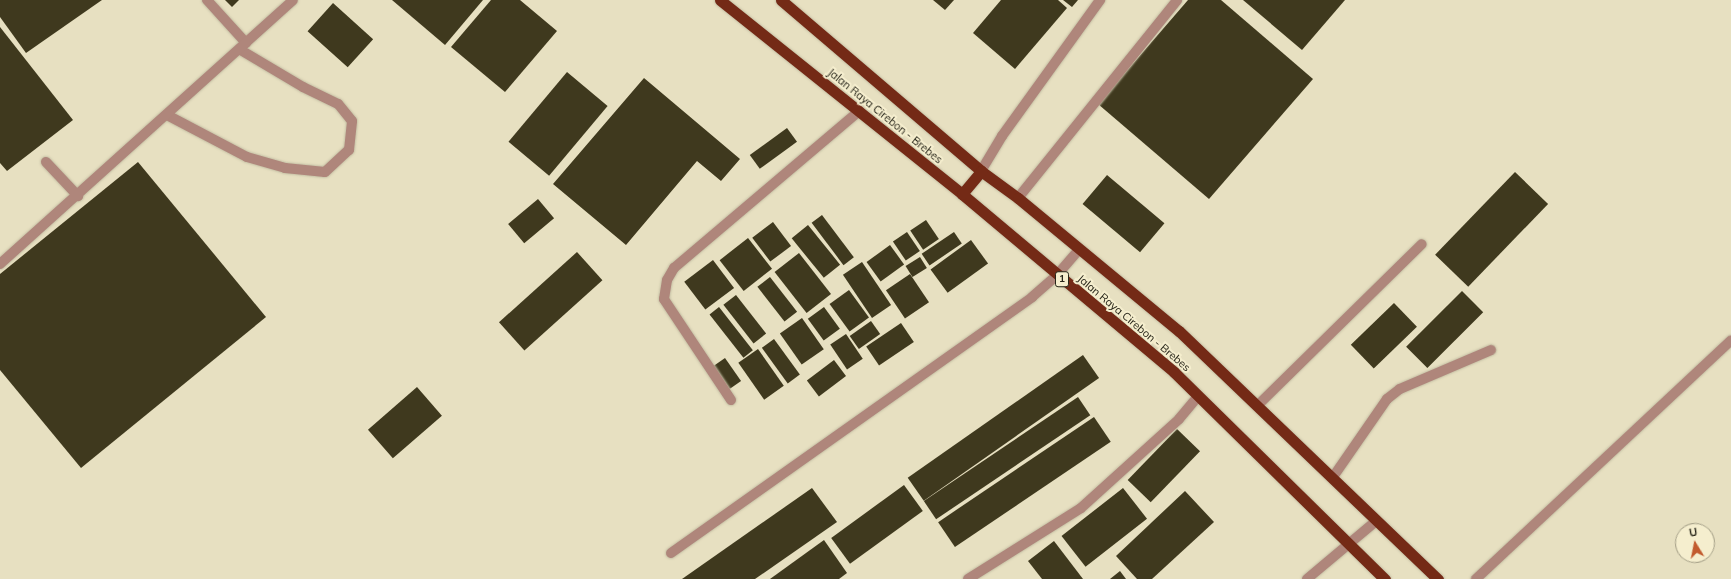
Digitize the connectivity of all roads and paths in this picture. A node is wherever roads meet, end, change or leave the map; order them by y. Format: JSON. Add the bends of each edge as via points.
{"nodes":[{"id":1,"x":207,"y":0,"type":"edge"},
{"id":2,"x":293,"y":0,"type":"edge"},
{"id":3,"x":720,"y":0,"type":"edge"},
{"id":4,"x":780,"y":0,"type":"edge"},
{"id":5,"x":1100,"y":0,"type":"edge"},
{"id":6,"x":1177,"y":0,"type":"edge"},
{"id":7,"x":243,"y":46,"type":"junction"},
{"id":8,"x":859,"y":111,"type":"junction"},
{"id":9,"x":167,"y":115,"type":"junction"},
{"id":10,"x":46,"y":162,"type":"dead end"},
{"id":11,"x":980,"y":171,"type":"junction"},
{"id":12,"x":962,"y":194,"type":"junction"},
{"id":13,"x":78,"y":196,"type":"junction"},
{"id":14,"x":1018,"y":198,"type":"junction"},
{"id":15,"x":1422,"y":244,"type":"dead end"},
{"id":16,"x":1079,"y":250,"type":"junction"},
{"id":17,"x":0,"y":264,"type":"edge"},
{"id":18,"x":1057,"y":275,"type":"junction"},
{"id":19,"x":1731,"y":340,"type":"edge"},
{"id":20,"x":1491,"y":350,"type":"dead end"},
{"id":21,"x":1198,"y":396,"type":"junction"},
{"id":22,"x":731,"y":400,"type":"dead end"},
{"id":23,"x":1259,"y":404,"type":"junction"},
{"id":24,"x":1333,"y":477,"type":"junction"},
{"id":25,"x":1376,"y":521,"type":"junction"},
{"id":26,"x":1350,"y":544,"type":"junction"},
{"id":27,"x":671,"y":553,"type":"dead end"},
{"id":28,"x":968,"y":579,"type":"edge"},
{"id":29,"x":1307,"y":579,"type":"edge"},
{"id":30,"x":1385,"y":579,"type":"edge"},
{"id":31,"x":1438,"y":579,"type":"edge"},
{"id":32,"x":1476,"y":579,"type":"edge"}],
"edges":[{"from":1,"to":7,"type":"street"},
{"from":2,"to":7,"type":"street"},
{"from":3,"to":8,"type":"highway","name":"Jalan Raya Cirebon - Brebes","number":"1"},
{"from":4,"to":11,"type":"highway","name":"Jalan Raya Cirebon - Brebes"},
{"from":5,"to":11,"type":"street","via":[[1002,136]]},
{"from":6,"to":14,"type":"street"},
{"from":7,"to":9,"type":"street"},
{"from":7,"to":9,"type":"street","via":[[303,87],[338,104],[352,121],[349,150],[325,172],[285,168],[247,157]]},
{"from":8,"to":12,"type":"highway","name":"Jalan Raya Cirebon - Brebes","number":"1"},
{"from":8,"to":22,"type":"street","via":[[674,268],[667,280],[664,299]]},
{"from":9,"to":13,"type":"street"},
{"from":10,"to":13,"type":"street"},
{"from":11,"to":12,"type":"highway"},
{"from":11,"to":14,"type":"highway","name":"Jalan Raya Cirebon - Brebes"},
{"from":12,"to":18,"type":"highway","name":"Jalan Raya Cirebon - Brebes","number":"1"},
{"from":13,"to":17,"type":"street"},
{"from":14,"to":16,"type":"highway","name":"Jalan Raya Cirebon - Brebes"},
{"from":15,"to":23,"type":"street"},
{"from":16,"to":18,"type":"street"},
{"from":16,"to":23,"type":"highway","name":"Jalan Raya Cirebon - Brebes","via":[[1179,331]]},
{"from":18,"to":21,"type":"highway","name":"Jalan Raya Cirebon - Brebes","number":"1","via":[[1174,372]]},
{"from":18,"to":27,"type":"street","via":[[1032,297]]},
{"from":19,"to":32,"type":"street"},
{"from":20,"to":24,"type":"street","via":[[1400,389],[1387,399]]},
{"from":21,"to":26,"type":"highway","name":"Jalan Raya Cirebon - Brebes","number":"1"},
{"from":21,"to":28,"type":"street","via":[[1179,419],[1081,508]]},
{"from":23,"to":24,"type":"highway","name":"Jalan Raya Cirebon - Brebes"},
{"from":24,"to":25,"type":"highway","name":"Jalan Raya Cirebon - Brebes"},
{"from":25,"to":26,"type":"street"},
{"from":25,"to":31,"type":"highway","name":"Jalan Raya Cirebon - Brebes"},
{"from":26,"to":29,"type":"street"},
{"from":26,"to":30,"type":"highway","name":"Jalan Raya Cirebon - Brebes","number":"1"}]}
